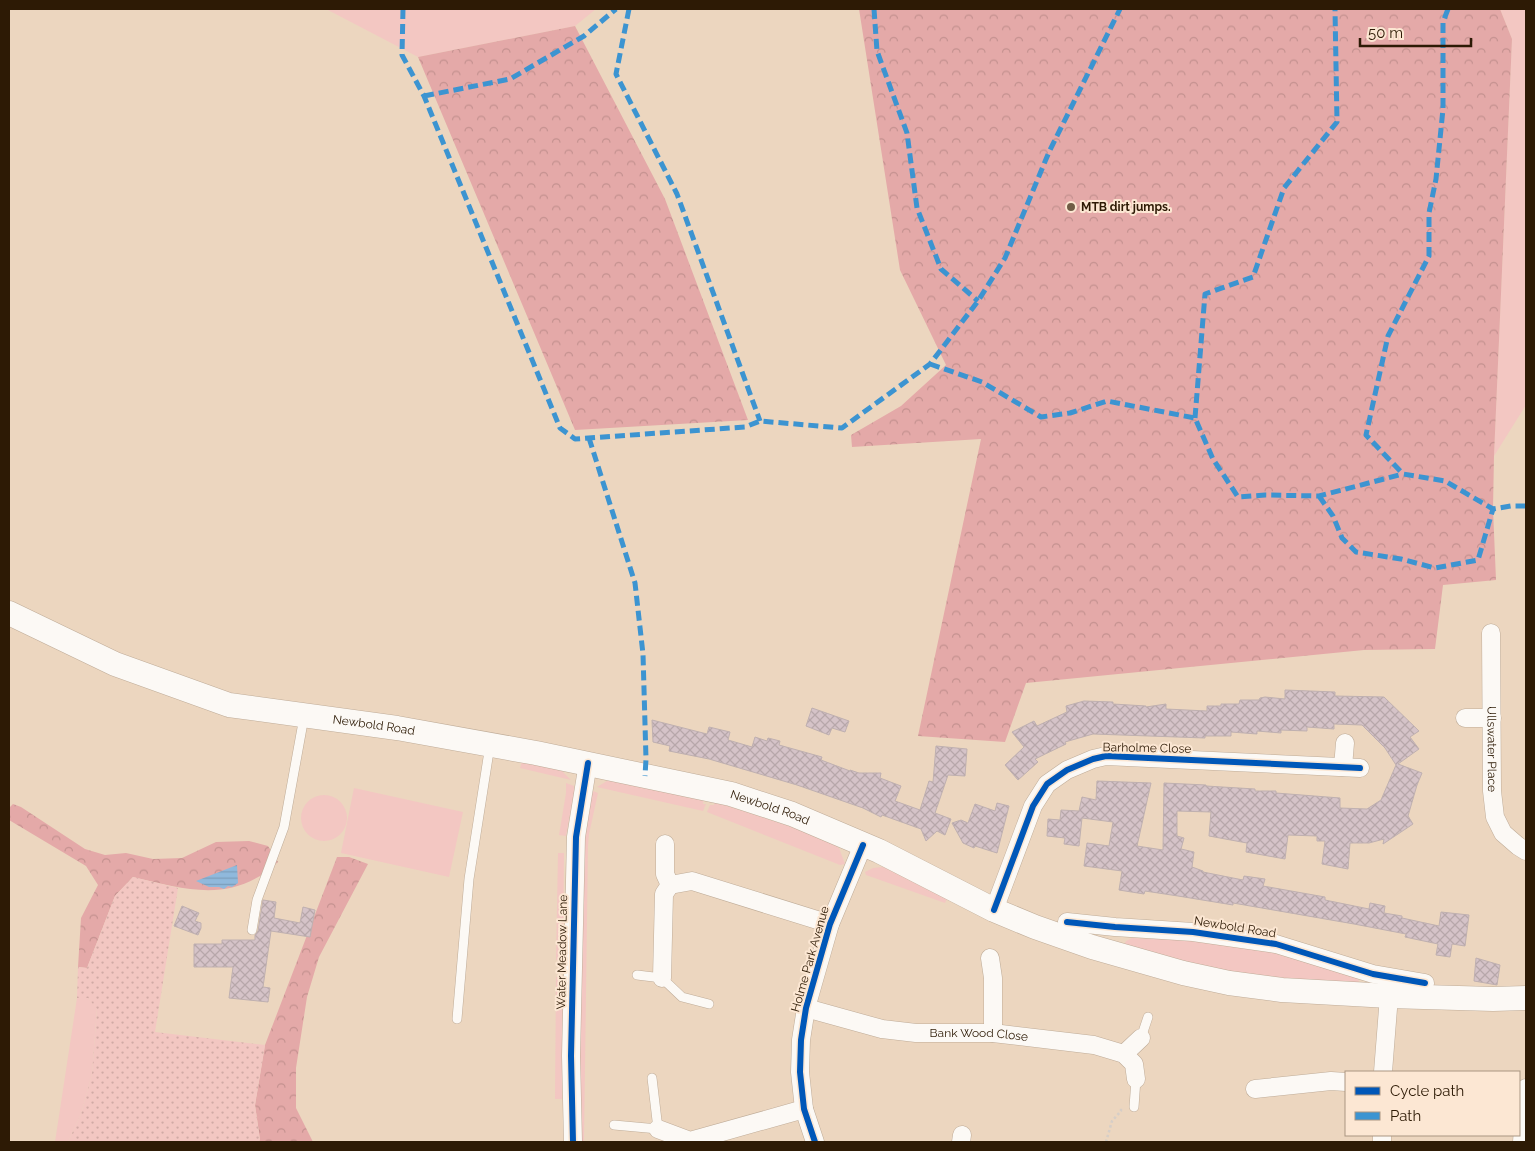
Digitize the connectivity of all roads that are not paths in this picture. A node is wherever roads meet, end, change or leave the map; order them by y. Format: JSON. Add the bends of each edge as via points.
{"nodes":[{"id":1,"x":9,"y":613,"type":"edge"},
{"id":2,"x":1491,"y":633,"type":"dead end"},
{"id":3,"x":304,"y":716,"type":"junction"},
{"id":4,"x":1465,"y":718,"type":"dead end"},
{"id":5,"x":1492,"y":718,"type":"junction"},
{"id":6,"x":1345,"y":743,"type":"dead end"},
{"id":7,"x":490,"y":744,"type":"junction"},
{"id":8,"x":588,"y":763,"type":"junction"},
{"id":9,"x":665,"y":844,"type":"dead end"},
{"id":10,"x":863,"y":845,"type":"junction"},
{"id":11,"x":1526,"y":851,"type":"edge"},
{"id":12,"x":670,"y":885,"type":"junction"},
{"id":13,"x":994,"y":910,"type":"junction"},
{"id":14,"x":1067,"y":922,"type":"dead end"},
{"id":15,"x":830,"y":924,"type":"junction"},
{"id":16,"x":252,"y":930,"type":"dead end"},
{"id":17,"x":1113,"y":941,"type":"junction"},
{"id":18,"x":990,"y":958,"type":"dead end"},
{"id":19,"x":636,"y":975,"type":"dead end"},
{"id":20,"x":662,"y":978,"type":"junction"},
{"id":21,"x":1425,"y":983,"type":"dead end"},
{"id":22,"x":1375,"y":987,"type":"junction"},
{"id":23,"x":1526,"y":998,"type":"edge"},
{"id":24,"x":709,"y":1004,"type":"dead end"},
{"id":25,"x":806,"y":1008,"type":"junction"},
{"id":26,"x":1148,"y":1017,"type":"dead end"},
{"id":27,"x":456,"y":1018,"type":"dead end"},
{"id":28,"x":994,"y":1033,"type":"junction"},
{"id":29,"x":1141,"y":1038,"type":"joint"},
{"id":30,"x":1124,"y":1054,"type":"junction"},
{"id":31,"x":1383,"y":1071,"type":"edge"},
{"id":32,"x":652,"y":1078,"type":"dead end"},
{"id":33,"x":1136,"y":1079,"type":"joint"},
{"id":34,"x":1345,"y":1082,"type":"edge"},
{"id":35,"x":1526,"y":1088,"type":"edge"},
{"id":36,"x":1255,"y":1089,"type":"dead end"},
{"id":37,"x":1134,"y":1107,"type":"dead end"},
{"id":38,"x":804,"y":1109,"type":"junction"},
{"id":39,"x":614,"y":1125,"type":"dead end"},
{"id":40,"x":658,"y":1129,"type":"junction"},
{"id":41,"x":573,"y":1142,"type":"edge"},
{"id":42,"x":690,"y":1142,"type":"edge"},
{"id":43,"x":815,"y":1142,"type":"edge"},
{"id":44,"x":1522,"y":1142,"type":"edge"}],
"edges":[{"from":1,"to":3,"type":"main road","name":"Newbold Road","via":[[115,664],[229,705]]},
{"from":2,"to":5,"type":"street","name":"Ullswater Place"},
{"from":3,"to":7,"type":"main road","name":"Newbold Road"},
{"from":3,"to":16,"type":"lane","via":[[284,827],[257,900]]},
{"from":4,"to":5,"type":"street"},
{"from":5,"to":11,"type":"street","name":"Ullswater Place","via":[[1495,817],[1503,833]]},
{"from":6,"to":13,"type":"street","name":"Barholme Close","via":[[1352,767],[1106,756],[1067,770],[1047,784],[1033,806]]},
{"from":7,"to":8,"type":"main road","name":"Newbold Road"},
{"from":7,"to":27,"type":"lane","via":[[469,879]]},
{"from":8,"to":10,"type":"main road","name":"Newbold Road","via":[[731,794],[792,814]]},
{"from":8,"to":41,"type":"street","name":"Water Meadow Lane","via":[[576,837],[571,1056]]},
{"from":9,"to":12,"type":"street","via":[[665,874]]},
{"from":10,"to":13,"type":"main road","name":"Newbold Road"},
{"from":10,"to":15,"type":"street","name":"Holme Park Avenue"},
{"from":12,"to":15,"type":"street","via":[[692,881]]},
{"from":12,"to":20,"type":"street","via":[[664,894]]},
{"from":13,"to":17,"type":"main road","name":"Newbold Road","via":[[1035,927]]},
{"from":14,"to":17,"type":"street","name":"Newbold Road"},
{"from":15,"to":25,"type":"street","name":"Holme Park Avenue"},
{"from":17,"to":22,"type":"main road","name":"Newbold Road","via":[[1183,973],[1229,983],[1282,990]]},
{"from":17,"to":22,"type":"street","name":"Newbold Road","via":[[1193,932],[1276,944]]},
{"from":18,"to":28,"type":"street"},
{"from":19,"to":20,"type":"lane"},
{"from":20,"to":24,"type":"lane","via":[[682,997]]},
{"from":21,"to":22,"type":"street","name":"Newbold Road"},
{"from":22,"to":23,"type":"main road","name":"Newbold Road","via":[[1493,999]]},
{"from":22,"to":31,"type":"street"},
{"from":25,"to":28,"type":"street","name":"Bank Wood Close","via":[[882,1029]]},
{"from":25,"to":38,"type":"street","name":"Holme Park Avenue","via":[[800,1072]]},
{"from":26,"to":29,"type":"lane"},
{"from":28,"to":30,"type":"street","name":"Bank Wood Close","via":[[1094,1045]]},
{"from":29,"to":30,"type":"street"},
{"from":30,"to":33,"type":"street","via":[[1134,1064]]},
{"from":32,"to":40,"type":"lane"},
{"from":33,"to":37,"type":"lane"},
{"from":34,"to":36,"type":"street"},
{"from":35,"to":44,"type":"street"},
{"from":38,"to":42,"type":"street"},
{"from":38,"to":43,"type":"street","name":"Holme Park Avenue"},
{"from":39,"to":40,"type":"lane"},
{"from":40,"to":42,"type":"street"}]}
